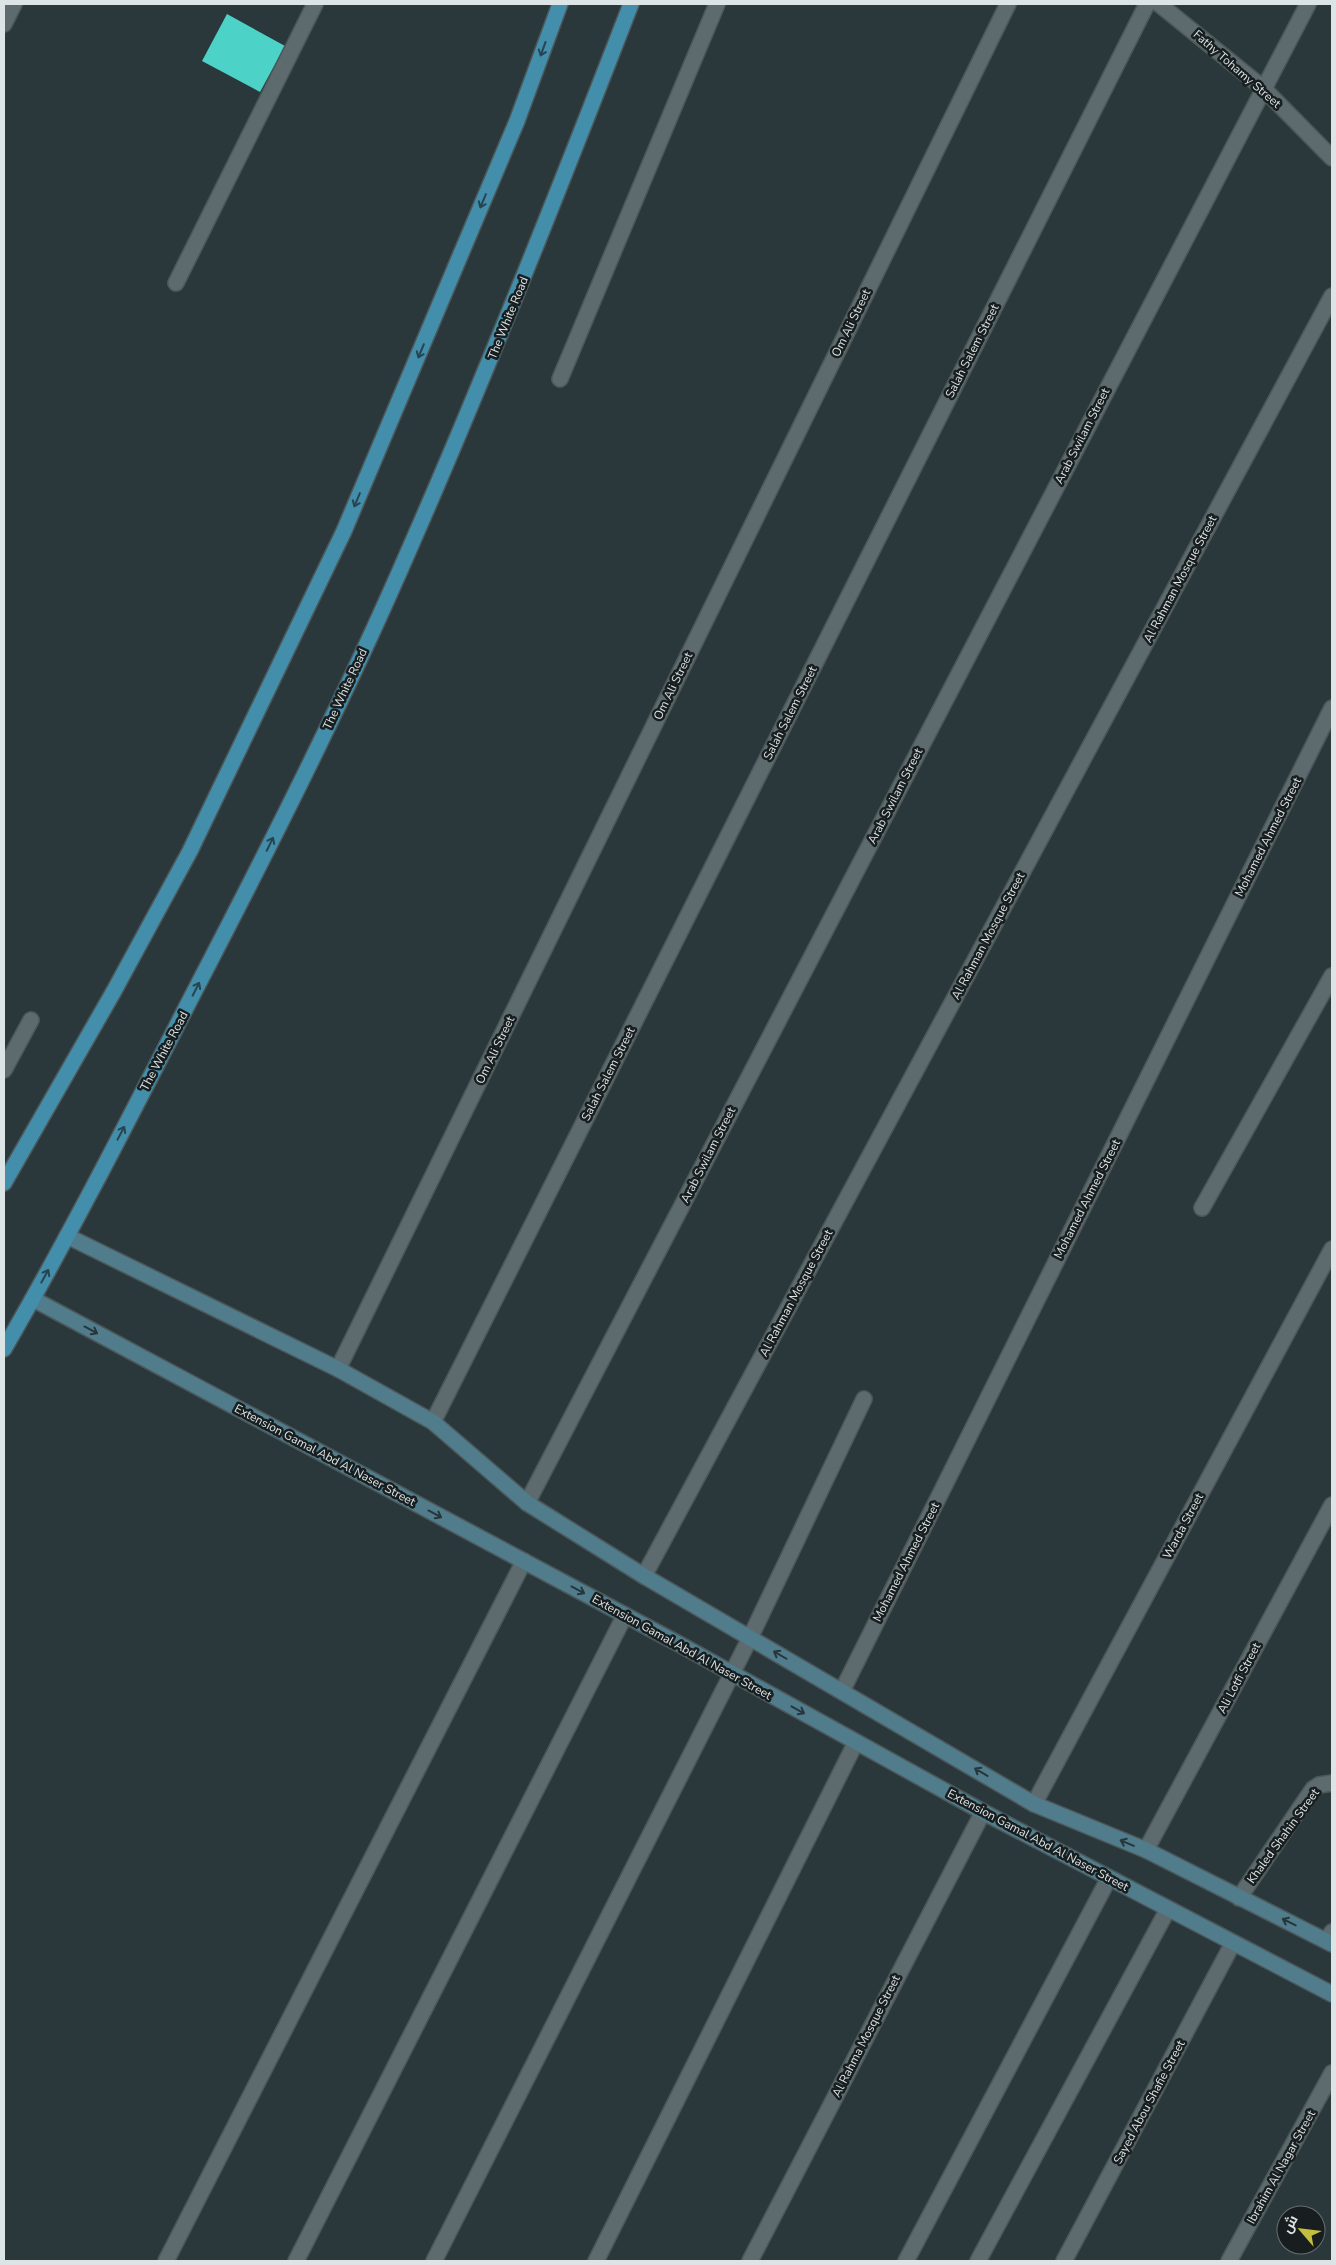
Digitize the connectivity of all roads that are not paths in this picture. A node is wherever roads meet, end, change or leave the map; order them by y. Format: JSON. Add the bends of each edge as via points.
{"nodes":[{"id":1,"x":14,"y":4,"type":"edge"},
{"id":2,"x":315,"y":4,"type":"edge"},
{"id":3,"x":560,"y":4,"type":"edge"},
{"id":4,"x":632,"y":4,"type":"edge"},
{"id":5,"x":717,"y":4,"type":"edge"},
{"id":6,"x":1008,"y":4,"type":"edge"},
{"id":7,"x":1147,"y":4,"type":"edge"},
{"id":8,"x":1159,"y":4,"type":"edge"},
{"id":9,"x":1308,"y":4,"type":"edge"},
{"id":10,"x":4,"y":24,"type":"edge"},
{"id":11,"x":1264,"y":88,"type":"junction"},
{"id":12,"x":1332,"y":158,"type":"edge"},
{"id":13,"x":176,"y":283,"type":"dead end"},
{"id":14,"x":1332,"y":296,"type":"edge"},
{"id":15,"x":560,"y":379,"type":"dead end"},
{"id":16,"x":1332,"y":708,"type":"edge"},
{"id":17,"x":1332,"y":976,"type":"edge"},
{"id":18,"x":31,"y":1020,"type":"dead end"},
{"id":19,"x":4,"y":1070,"type":"edge"},
{"id":20,"x":4,"y":1182,"type":"edge"},
{"id":21,"x":1202,"y":1208,"type":"dead end"},
{"id":22,"x":67,"y":1236,"type":"junction"},
{"id":23,"x":1332,"y":1249,"type":"edge"},
{"id":24,"x":33,"y":1299,"type":"junction"},
{"id":25,"x":4,"y":1349,"type":"edge"},
{"id":26,"x":338,"y":1369,"type":"junction"},
{"id":27,"x":864,"y":1399,"type":"dead end"},
{"id":28,"x":433,"y":1422,"type":"junction"},
{"id":29,"x":527,"y":1503,"type":"junction"},
{"id":30,"x":1332,"y":1505,"type":"edge"},
{"id":31,"x":524,"y":1561,"type":"junction"},
{"id":32,"x":644,"y":1576,"type":"junction"},
{"id":33,"x":625,"y":1615,"type":"junction"},
{"id":34,"x":750,"y":1638,"type":"junction"},
{"id":35,"x":731,"y":1673,"type":"junction"},
{"id":36,"x":842,"y":1691,"type":"junction"},
{"id":37,"x":856,"y":1742,"type":"junction"},
{"id":38,"x":1332,"y":1783,"type":"edge"},
{"id":39,"x":1034,"y":1804,"type":"junction"},
{"id":40,"x":983,"y":1812,"type":"junction"},
{"id":41,"x":1146,"y":1850,"type":"junction"},
{"id":42,"x":1109,"y":1878,"type":"junction"},
{"id":43,"x":1239,"y":1898,"type":"junction"},
{"id":44,"x":1168,"y":1909,"type":"junction"},
{"id":45,"x":1331,"y":1939,"type":"edge"},
{"id":46,"x":1233,"y":1943,"type":"junction"},
{"id":47,"x":1332,"y":1994,"type":"edge"},
{"id":48,"x":1332,"y":2073,"type":"edge"},
{"id":49,"x":166,"y":2261,"type":"edge"},
{"id":50,"x":296,"y":2261,"type":"edge"},
{"id":51,"x":434,"y":2261,"type":"edge"},
{"id":52,"x":596,"y":2261,"type":"edge"},
{"id":53,"x":750,"y":2261,"type":"edge"},
{"id":54,"x":906,"y":2261,"type":"edge"},
{"id":55,"x":978,"y":2261,"type":"edge"},
{"id":56,"x":1064,"y":2261,"type":"edge"},
{"id":57,"x":1230,"y":2261,"type":"edge"}],
"edges":[{"from":1,"to":10,"type":"street"},
{"from":2,"to":13,"type":"street"},
{"from":3,"to":20,"type":"main road","one_way":true,"via":[[517,121],[344,531],[190,851]]},
{"from":22,"to":4,"type":"main road","name":"The White Road","one_way":true,"via":[[253,880],[410,548],[497,346]]},
{"from":5,"to":15,"type":"street"},
{"from":6,"to":26,"type":"street","name":"Om Ali Street"},
{"from":7,"to":28,"type":"street","name":"Salah Salem Street"},
{"from":8,"to":11,"type":"street","name":"Fathy Tohamy Street"},
{"from":9,"to":11,"type":"street","name":"Arab Swilam Street"},
{"from":11,"to":12,"type":"street","name":"Fathy Tohamy Street"},
{"from":11,"to":29,"type":"street","name":"Arab Swilam Street"},
{"from":14,"to":32,"type":"street","name":"Al Rahman Mosque Street"},
{"from":16,"to":36,"type":"street","name":"Mohamed Ahmed Street"},
{"from":17,"to":21,"type":"street"},
{"from":18,"to":19,"type":"street"},
{"from":24,"to":22,"type":"main road","name":"The White Road","one_way":true},
{"from":22,"to":26,"type":"street"},
{"from":23,"to":39,"type":"street","name":"Warda Street"},
{"from":24,"to":25,"type":"main road","name":"The White Road"},
{"from":24,"to":31,"type":"street","name":"Extension Gamal Abd Al Naser Street","one_way":true},
{"from":26,"to":28,"type":"street"},
{"from":27,"to":34,"type":"street"},
{"from":28,"to":29,"type":"street"},
{"from":29,"to":32,"type":"street"},
{"from":30,"to":41,"type":"street","name":"Ali Lotfi Street"},
{"from":31,"to":33,"type":"street","name":"Extension Gamal Abd Al Naser Street","one_way":true},
{"from":31,"to":49,"type":"street"},
{"from":32,"to":34,"type":"street"},
{"from":33,"to":35,"type":"street","name":"Extension Gamal Abd Al Naser Street"},
{"from":33,"to":50,"type":"street"},
{"from":34,"to":35,"type":"street"},
{"from":36,"to":34,"type":"street","one_way":true},
{"from":35,"to":37,"type":"street","name":"Extension Gamal Abd Al Naser Street","one_way":true},
{"from":35,"to":51,"type":"street"},
{"from":39,"to":36,"type":"street","one_way":true},
{"from":37,"to":40,"type":"street","name":"Extension Gamal Abd Al Naser Street"},
{"from":37,"to":52,"type":"street"},
{"from":38,"to":43,"type":"street","name":"Khaled Shahin Street","via":[[1313,1789]]},
{"from":41,"to":39,"type":"street","one_way":true},
{"from":40,"to":42,"type":"street","name":"Extension Gamal Abd Al Naser Street"},
{"from":40,"to":53,"type":"street","name":"Al Rahma Mosque Street"},
{"from":41,"to":43,"type":"street"},
{"from":42,"to":44,"type":"street","name":"Extension Gamal Abd Al Naser Street"},
{"from":42,"to":54,"type":"street"},
{"from":45,"to":43,"type":"street","one_way":true},
{"from":44,"to":46,"type":"street","name":"Extension Gamal Abd Al Naser Street"},
{"from":44,"to":55,"type":"street"},
{"from":46,"to":47,"type":"street","name":"Extension Gamal Abd Al Naser Street"},
{"from":46,"to":56,"type":"street","name":"Sayed Abou Shafie Street"},
{"from":48,"to":57,"type":"street","name":"Ibrahim Al Nagar Street"}]}
